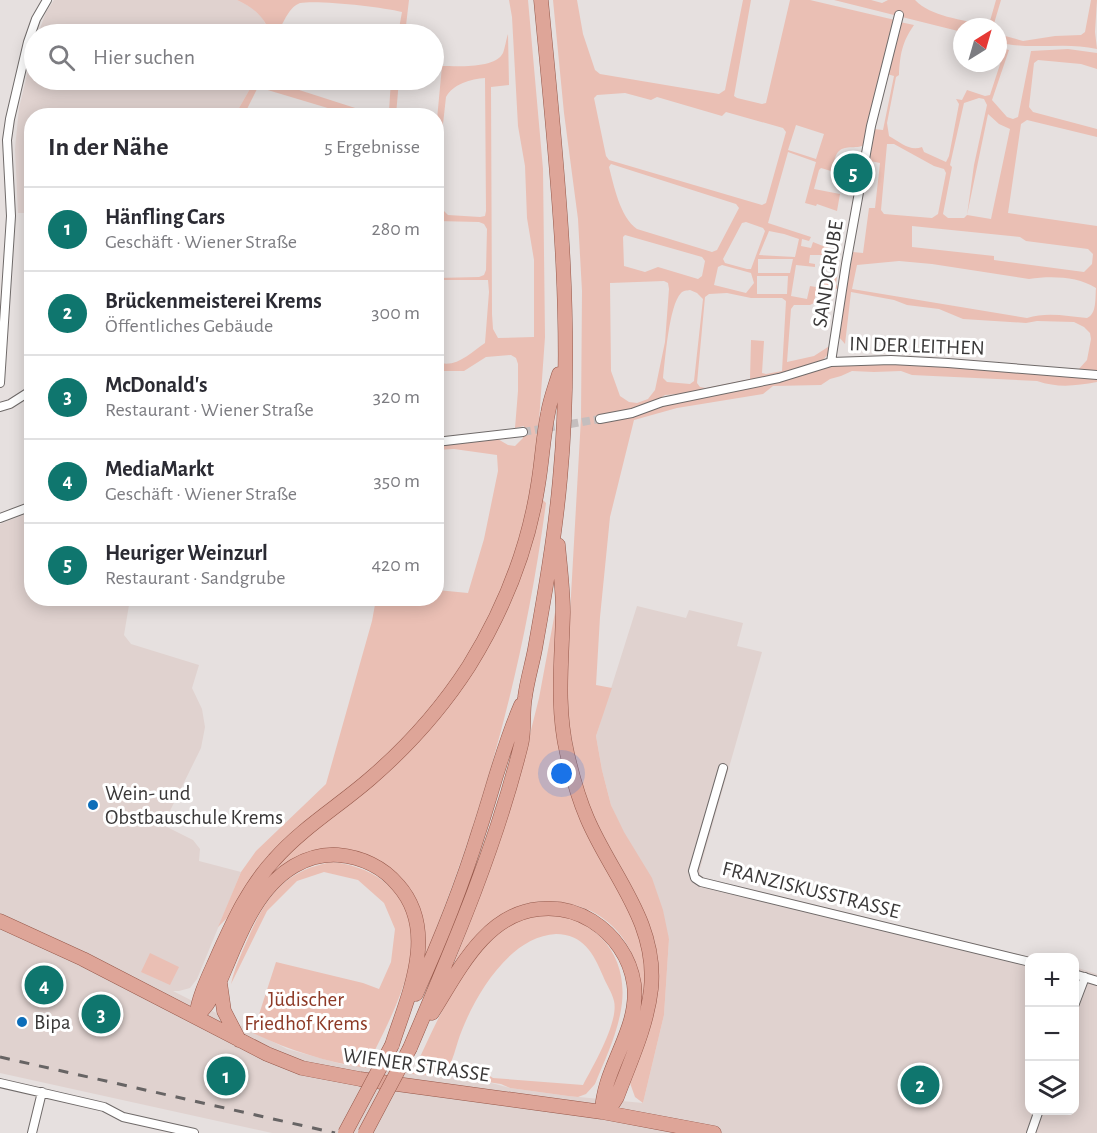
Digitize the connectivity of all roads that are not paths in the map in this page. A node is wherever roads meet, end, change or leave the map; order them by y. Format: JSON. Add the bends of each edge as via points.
{"nodes":[{"id":1,"x":47,"y":0,"type":"edge"},
{"id":2,"x":541,"y":0,"type":"edge"},
{"id":3,"x":898,"y":15,"type":"dead end"},
{"id":4,"x":34,"y":24,"type":"edge"},
{"id":5,"x":24,"y":59,"type":"edge"},
{"id":6,"x":565,"y":355,"type":"junction"},
{"id":7,"x":831,"y":362,"type":"junction"},
{"id":8,"x":1097,"y":375,"type":"edge"},
{"id":9,"x":0,"y":383,"type":"edge"},
{"id":10,"x":24,"y":395,"type":"edge"},
{"id":11,"x":0,"y":407,"type":"edge"},
{"id":12,"x":600,"y":419,"type":"tunnel mouth"},
{"id":13,"x":523,"y":432,"type":"tunnel mouth"},
{"id":14,"x":444,"y":441,"type":"edge"},
{"id":15,"x":24,"y":509,"type":"edge"},
{"id":16,"x":556,"y":514,"type":"junction"},
{"id":17,"x":0,"y":518,"type":"edge"},
{"id":18,"x":524,"y":697,"type":"junction"},
{"id":19,"x":723,"y":768,"type":"dead end"},
{"id":20,"x":0,"y":921,"type":"edge"},
{"id":21,"x":1025,"y":961,"type":"edge"},
{"id":22,"x":1079,"y":975,"type":"edge"},
{"id":23,"x":1085,"y":977,"type":"junction"},
{"id":24,"x":220,"y":981,"type":"junction"},
{"id":25,"x":1097,"y":981,"type":"edge"},
{"id":26,"x":1079,"y":993,"type":"edge"},
{"id":27,"x":196,"y":1017,"type":"junction"},
{"id":28,"x":239,"y":1040,"type":"junction"},
{"id":29,"x":392,"y":1045,"type":"junction"},
{"id":30,"x":411,"y":1048,"type":"junction"},
{"id":31,"x":0,"y":1083,"type":"edge"},
{"id":32,"x":42,"y":1092,"type":"junction"},
{"id":33,"x":602,"y":1112,"type":"junction"},
{"id":34,"x":1036,"y":1115,"type":"edge"},
{"id":35,"x":33,"y":1133,"type":"edge"},
{"id":36,"x":194,"y":1133,"type":"edge"},
{"id":37,"x":345,"y":1133,"type":"edge"},
{"id":38,"x":365,"y":1133,"type":"edge"},
{"id":39,"x":714,"y":1133,"type":"edge"},
{"id":40,"x":1031,"y":1133,"type":"edge"}],
"edges":[{"from":1,"to":4,"type":"street"},
{"from":2,"to":6,"type":"main road","via":[[562,234]]},
{"from":3,"to":7,"type":"street","name":"SANDGRUBE","via":[[871,126]]},
{"from":5,"to":9,"type":"street","via":[[7,140],[11,216]]},
{"from":6,"to":16,"type":"main road"},
{"from":6,"to":27,"type":"main road","via":[[548,413],[538,486],[524,546],[484,640],[447,698],[398,754],[303,832],[262,873],[241,906],[201,995]]},
{"from":7,"to":8,"type":"street","name":"IN DER LEITHEN","via":[[891,360]]},
{"from":7,"to":12,"type":"street","name":"IN DER LEITHEN","via":[[779,378]]},
{"from":10,"to":11,"type":"street"},
{"from":13,"to":14,"type":"street"},
{"from":15,"to":17,"type":"street"},
{"from":16,"to":18,"type":"main road"},
{"from":16,"to":33,"type":"main road","via":[[563,610],[560,684],[567,750],[587,818],[641,919],[652,966],[651,989],[639,1037],[617,1097]]},
{"from":18,"to":29,"type":"main road","via":[[507,736],[490,800],[452,910]]},
{"from":18,"to":30,"type":"main road","via":[[522,741],[498,824],[461,929]]},
{"from":19,"to":21,"type":"street","name":"FRANZISKUSSTRASSE","via":[[693,871],[695,878]]},
{"from":20,"to":27,"type":"main road","name":"WIENER STRASSE"},
{"from":22,"to":23,"type":"street"},
{"from":23,"to":25,"type":"street"},
{"from":23,"to":26,"type":"street"},
{"from":24,"to":27,"type":"main road","via":[[213,998]]},
{"from":24,"to":28,"type":"main road","via":[[224,1011]]},
{"from":24,"to":29,"type":"main road","via":[[252,911],[285,871],[314,857],[349,856],[365,861],[393,878],[411,903],[417,920],[416,970]]},
{"from":27,"to":28,"type":"main road","name":"WIENER STRASSE"},
{"from":28,"to":33,"type":"main road","name":"WIENER STRASSE","via":[[291,1064],[339,1076]]},
{"from":29,"to":37,"type":"main road","bridge":true},
{"from":30,"to":33,"type":"main road","via":[[465,960],[500,923],[529,910],[547,908],[583,915],[601,926],[622,950],[634,984],[631,1017],[605,1090]]},
{"from":30,"to":38,"type":"main road","bridge":true},
{"from":31,"to":32,"type":"street"},
{"from":32,"to":35,"type":"street"},
{"from":32,"to":36,"type":"street","via":[[104,1107],[123,1117]]},
{"from":33,"to":39,"type":"main road","name":"WIENER STRASSE"},
{"from":34,"to":40,"type":"street"}]}
